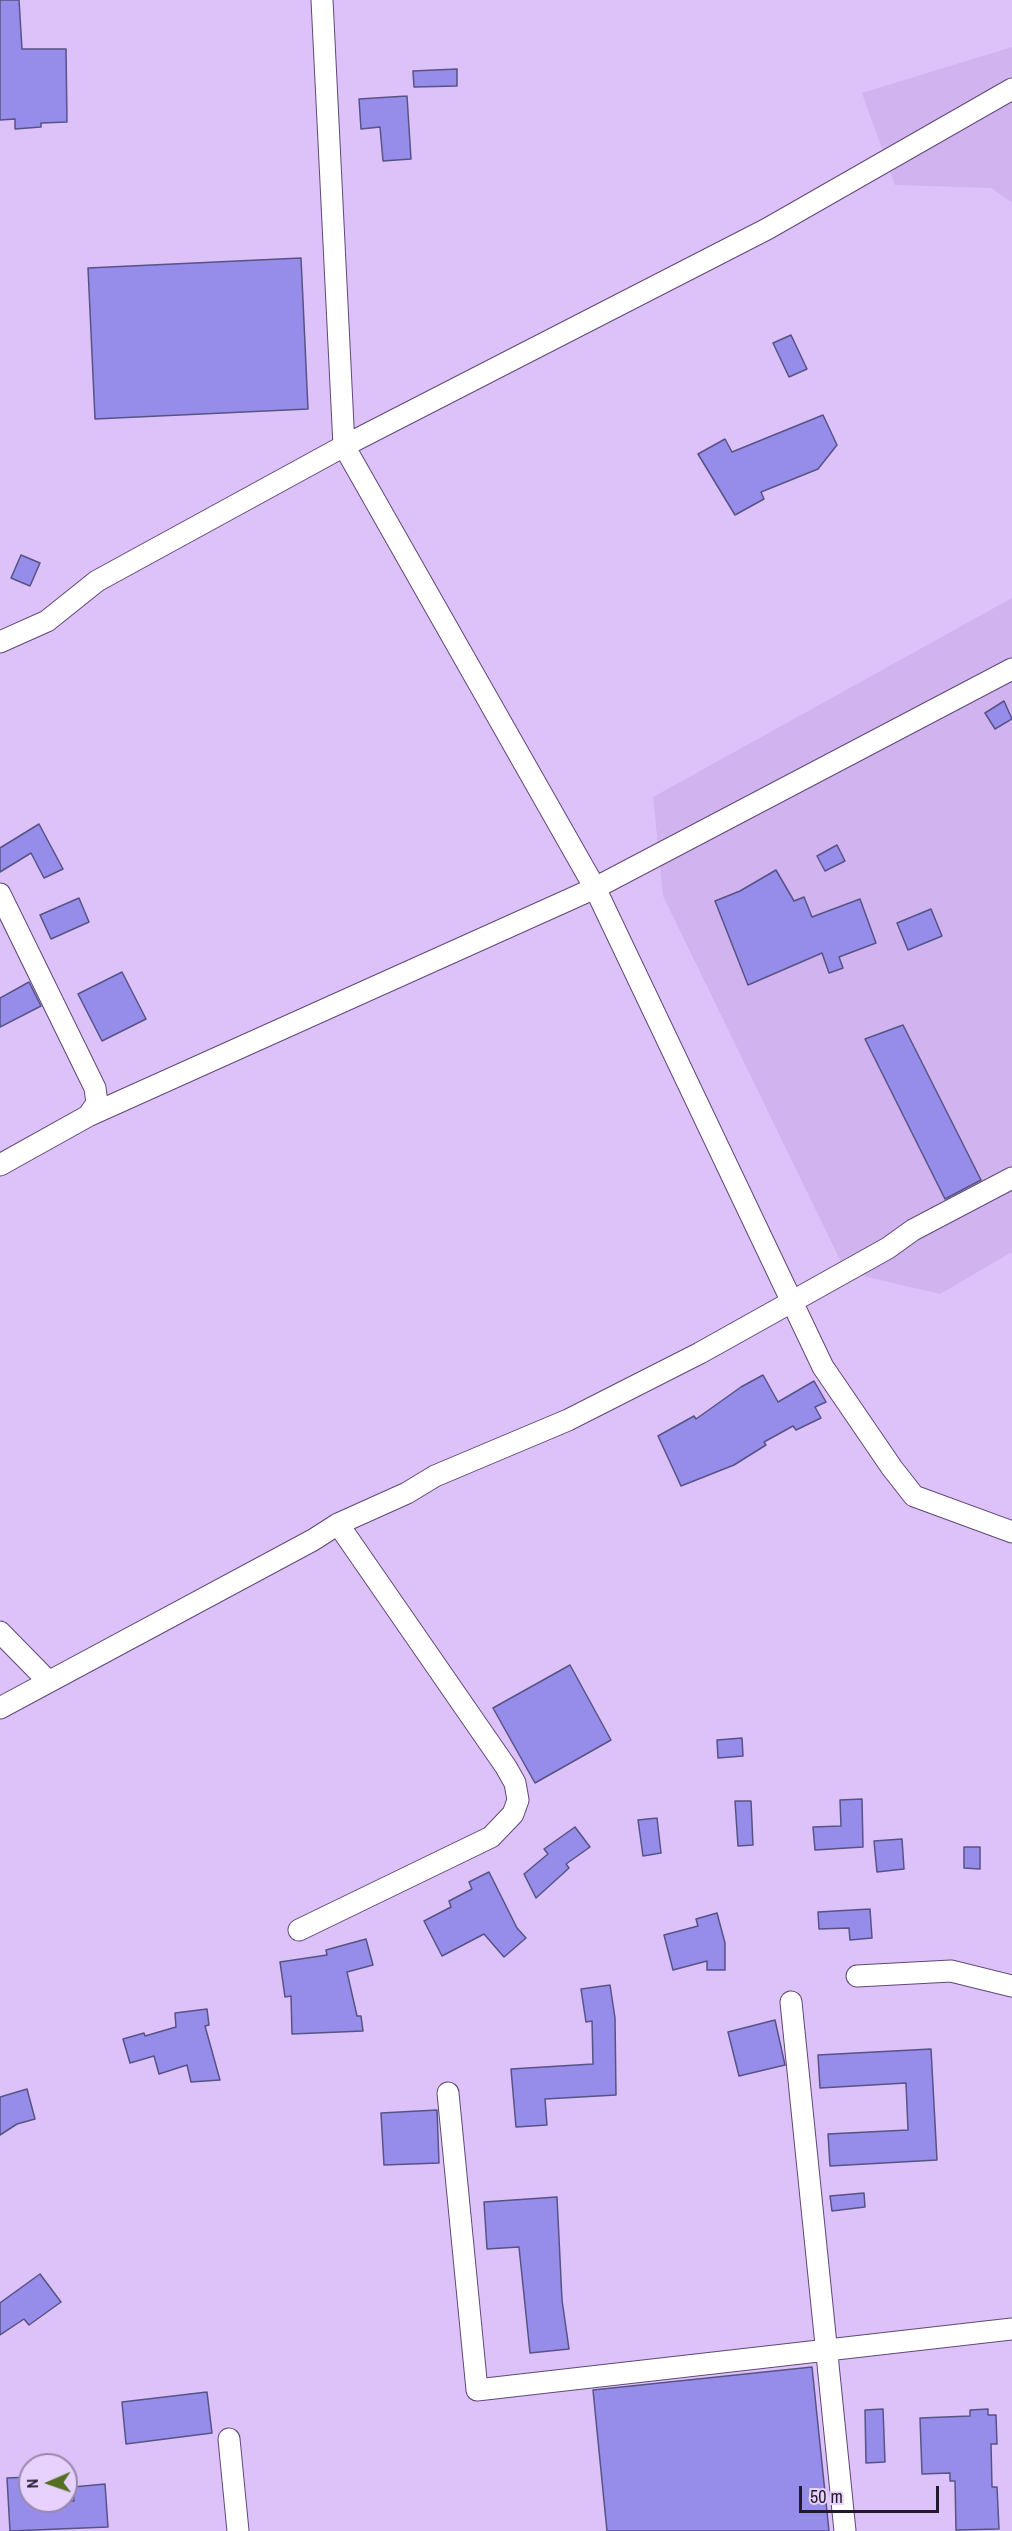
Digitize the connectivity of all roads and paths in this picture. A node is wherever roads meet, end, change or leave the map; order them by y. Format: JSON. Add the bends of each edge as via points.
{"nodes":[{"id":1,"x":322,"y":0,"type":"edge"},
{"id":2,"x":1012,"y":89,"type":"edge"},
{"id":3,"x":344,"y":446,"type":"junction"},
{"id":4,"x":0,"y":642,"type":"edge"},
{"id":5,"x":1012,"y":669,"type":"edge"},
{"id":6,"x":595,"y":888,"type":"junction"},
{"id":7,"x":0,"y":894,"type":"edge"},
{"id":8,"x":88,"y":1116,"type":"junction"},
{"id":9,"x":0,"y":1165,"type":"edge"},
{"id":10,"x":1012,"y":1178,"type":"edge"},
{"id":11,"x":793,"y":1302,"type":"junction"},
{"id":12,"x":338,"y":1524,"type":"junction"},
{"id":13,"x":1012,"y":1532,"type":"edge"},
{"id":14,"x":0,"y":1632,"type":"edge"},
{"id":15,"x":48,"y":1681,"type":"junction"},
{"id":16,"x":0,"y":1708,"type":"edge"},
{"id":17,"x":299,"y":1930,"type":"dead end"},
{"id":18,"x":857,"y":1976,"type":"dead end"},
{"id":19,"x":1012,"y":1986,"type":"edge"},
{"id":20,"x":791,"y":2002,"type":"dead end"},
{"id":21,"x":448,"y":2093,"type":"dead end"},
{"id":22,"x":1012,"y":2329,"type":"edge"},
{"id":23,"x":828,"y":2350,"type":"junction"},
{"id":24,"x":230,"y":2439,"type":"dead end"},
{"id":25,"x":238,"y":2531,"type":"edge"},
{"id":26,"x":845,"y":2531,"type":"edge"}],
"edges":[{"from":1,"to":3,"type":"street"},
{"from":2,"to":3,"type":"street","via":[[766,229]]},
{"from":3,"to":4,"type":"street","via":[[98,581],[46,621]]},
{"from":3,"to":6,"type":"street"},
{"from":5,"to":6,"type":"street"},
{"from":6,"to":8,"type":"street"},
{"from":6,"to":11,"type":"street"},
{"from":7,"to":8,"type":"street","via":[[95,1088],[97,1103]]},
{"from":8,"to":9,"type":"street"},
{"from":10,"to":11,"type":"street","via":[[913,1230]]},
{"from":11,"to":12,"type":"street","via":[[568,1420],[435,1476]]},
{"from":11,"to":13,"type":"street","via":[[823,1367],[914,1496]]},
{"from":12,"to":15,"type":"street"},
{"from":12,"to":17,"type":"street","via":[[506,1767],[518,1800],[513,1814],[491,1837]]},
{"from":14,"to":15,"type":"street"},
{"from":15,"to":16,"type":"street"},
{"from":18,"to":19,"type":"street","via":[[951,1971]]},
{"from":20,"to":23,"type":"street"},
{"from":21,"to":23,"type":"street","via":[[477,2390]]},
{"from":22,"to":23,"type":"street"},
{"from":23,"to":26,"type":"street"},
{"from":24,"to":25,"type":"street"}]}
